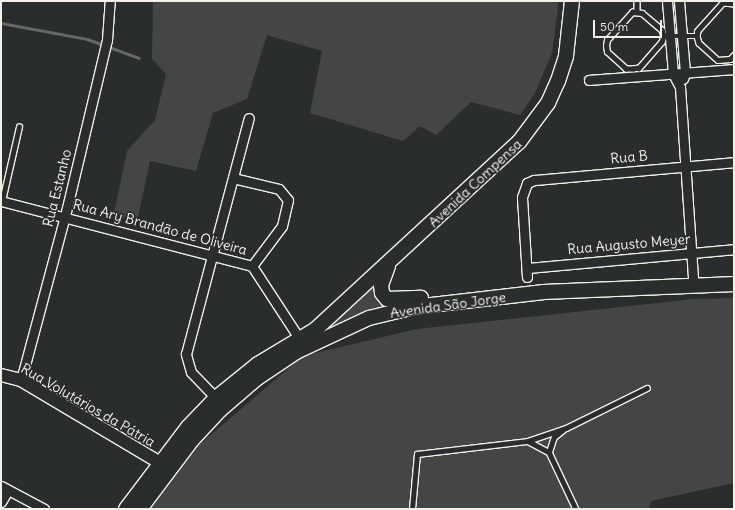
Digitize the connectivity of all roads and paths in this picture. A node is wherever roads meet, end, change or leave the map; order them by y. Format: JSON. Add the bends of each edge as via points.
{"nodes":[{"id":1,"x":110,"y":1,"type":"edge"},
{"id":2,"x":572,"y":1,"type":"edge"},
{"id":3,"x":637,"y":1,"type":"edge"},
{"id":4,"x":667,"y":1,"type":"edge"},
{"id":5,"x":679,"y":1,"type":"edge"},
{"id":6,"x":734,"y":4,"type":"edge"},
{"id":7,"x":637,"y":11,"type":"junction"},
{"id":8,"x":667,"y":36,"type":"junction"},
{"id":9,"x":682,"y":36,"type":"junction"},
{"id":10,"x":697,"y":36,"type":"junction"},
{"id":11,"x":734,"y":55,"type":"edge"},
{"id":12,"x":725,"y":60,"type":"junction"},
{"id":13,"x":730,"y":70,"type":"edge"},
{"id":14,"x":633,"y":73,"type":"junction"},
{"id":15,"x":685,"y":73,"type":"junction"},
{"id":16,"x":673,"y":74,"type":"junction"},
{"id":17,"x":589,"y":80,"type":"dead end"},
{"id":18,"x":680,"y":87,"type":"junction"},
{"id":19,"x":249,"y":118,"type":"dead end"},
{"id":20,"x":20,"y":127,"type":"dead end"},
{"id":21,"x":734,"y":162,"type":"edge"},
{"id":22,"x":685,"y":166,"type":"junction"},
{"id":23,"x":233,"y":178,"type":"junction"},
{"id":24,"x":2,"y":201,"type":"edge"},
{"id":25,"x":65,"y":216,"type":"junction"},
{"id":26,"x":734,"y":249,"type":"edge"},
{"id":27,"x":691,"y":253,"type":"junction"},
{"id":28,"x":212,"y":254,"type":"junction"},
{"id":29,"x":392,"y":261,"type":"junction"},
{"id":30,"x":252,"y":266,"type":"junction"},
{"id":31,"x":527,"y":273,"type":"joint"},
{"id":32,"x":693,"y":280,"type":"junction"},
{"id":33,"x":732,"y":284,"type":"edge"},
{"id":34,"x":299,"y":338,"type":"junction"},
{"id":35,"x":1,"y":374,"type":"edge"},
{"id":36,"x":21,"y":380,"type":"junction"},
{"id":37,"x":647,"y":388,"type":"dead end"},
{"id":38,"x":216,"y":398,"type":"junction"},
{"id":39,"x":566,"y":428,"type":"junction"},
{"id":40,"x":528,"y":441,"type":"junction"},
{"id":41,"x":548,"y":452,"type":"junction"},
{"id":42,"x":160,"y":463,"type":"junction"},
{"id":43,"x":4,"y":488,"type":"edge"},
{"id":44,"x":1,"y":502,"type":"edge"},
{"id":45,"x":44,"y":509,"type":"edge"},
{"id":46,"x":126,"y":509,"type":"edge"},
{"id":47,"x":140,"y":509,"type":"edge"},
{"id":48,"x":412,"y":509,"type":"edge"},
{"id":49,"x":576,"y":509,"type":"edge"}],
"edges":[{"from":1,"to":25,"type":"street","name":"Rua Estanho","via":[[107,40]]},
{"from":2,"to":29,"type":"main road","name":"Avenida Compensa","via":[[566,56],[548,103],[535,124],[502,160]]},
{"from":3,"to":7,"type":"lane"},
{"from":4,"to":8,"type":"street"},
{"from":5,"to":9,"type":"street"},
{"from":6,"to":10,"type":"lane","via":[[723,3],[698,31]]},
{"from":7,"to":8,"type":"lane"},
{"from":7,"to":14,"type":"lane","via":[[632,12],[607,40],[606,46],[607,52]]},
{"from":8,"to":9,"type":"lane"},
{"from":8,"to":14,"type":"lane"},
{"from":8,"to":16,"type":"street"},
{"from":9,"to":10,"type":"lane"},
{"from":9,"to":15,"type":"street"},
{"from":10,"to":12,"type":"lane","via":[[699,43],[718,60]]},
{"from":11,"to":12,"type":"lane"},
{"from":12,"to":13,"type":"lane"},
{"from":13,"to":15,"type":"street"},
{"from":14,"to":16,"type":"street"},
{"from":14,"to":17,"type":"street"},
{"from":15,"to":16,"type":"street"},
{"from":15,"to":18,"type":"street"},
{"from":16,"to":18,"type":"street"},
{"from":18,"to":22,"type":"street"},
{"from":19,"to":23,"type":"street"},
{"from":20,"to":24,"type":"lane"},
{"from":21,"to":22,"type":"street","name":"Rua B"},
{"from":22,"to":27,"type":"street"},
{"from":22,"to":31,"type":"street","name":"Rua B","via":[[534,180],[527,183],[522,197]]},
{"from":23,"to":28,"type":"street"},
{"from":23,"to":30,"type":"street","via":[[279,189],[288,200],[282,226]]},
{"from":24,"to":25,"type":"street","name":"Rua Ary Brandão de Oliveira"},
{"from":25,"to":28,"type":"street","name":"Rua Ary Brandão de Oliveira"},
{"from":25,"to":36,"type":"street","name":"Rua Estanho"},
{"from":26,"to":27,"type":"street","name":"Rua Augusto Meyer"},
{"from":27,"to":31,"type":"street","name":"Rua Augusto Meyer"},
{"from":27,"to":32,"type":"street"},
{"from":28,"to":30,"type":"street","name":"Rua Ary Brandão de Oliveira"},
{"from":28,"to":38,"type":"street","via":[[186,354],[191,372]]},
{"from":29,"to":32,"type":"main road","via":[[383,276],[381,289],[387,299],[395,300],[614,282]]},
{"from":29,"to":34,"type":"main road","name":"Avenida Compensa","via":[[316,329]]},
{"from":30,"to":34,"type":"street","name":"Rua Ary Brandão de Oliveira"},
{"from":32,"to":33,"type":"main road","via":[[708,279]]},
{"from":33,"to":47,"type":"main road","name":"Avenida São Jorge","via":[[544,292],[414,307],[369,318],[296,352],[256,379],[220,410],[192,440]]},
{"from":34,"to":38,"type":"main road","via":[[258,364]]},
{"from":35,"to":36,"type":"street","name":"Rua Volutários da Pátria"},
{"from":36,"to":42,"type":"street","name":"Rua Volutários da Pátria"},
{"from":37,"to":39,"type":"lane"},
{"from":38,"to":42,"type":"main road","via":[[188,427]]},
{"from":39,"to":40,"type":"lane"},
{"from":39,"to":41,"type":"lane","via":[[554,437]]},
{"from":40,"to":41,"type":"lane"},
{"from":40,"to":48,"type":"lane","via":[[417,454]]},
{"from":41,"to":49,"type":"lane"},
{"from":42,"to":46,"type":"main road"},
{"from":43,"to":44,"type":"street"},
{"from":43,"to":45,"type":"street"}]}
